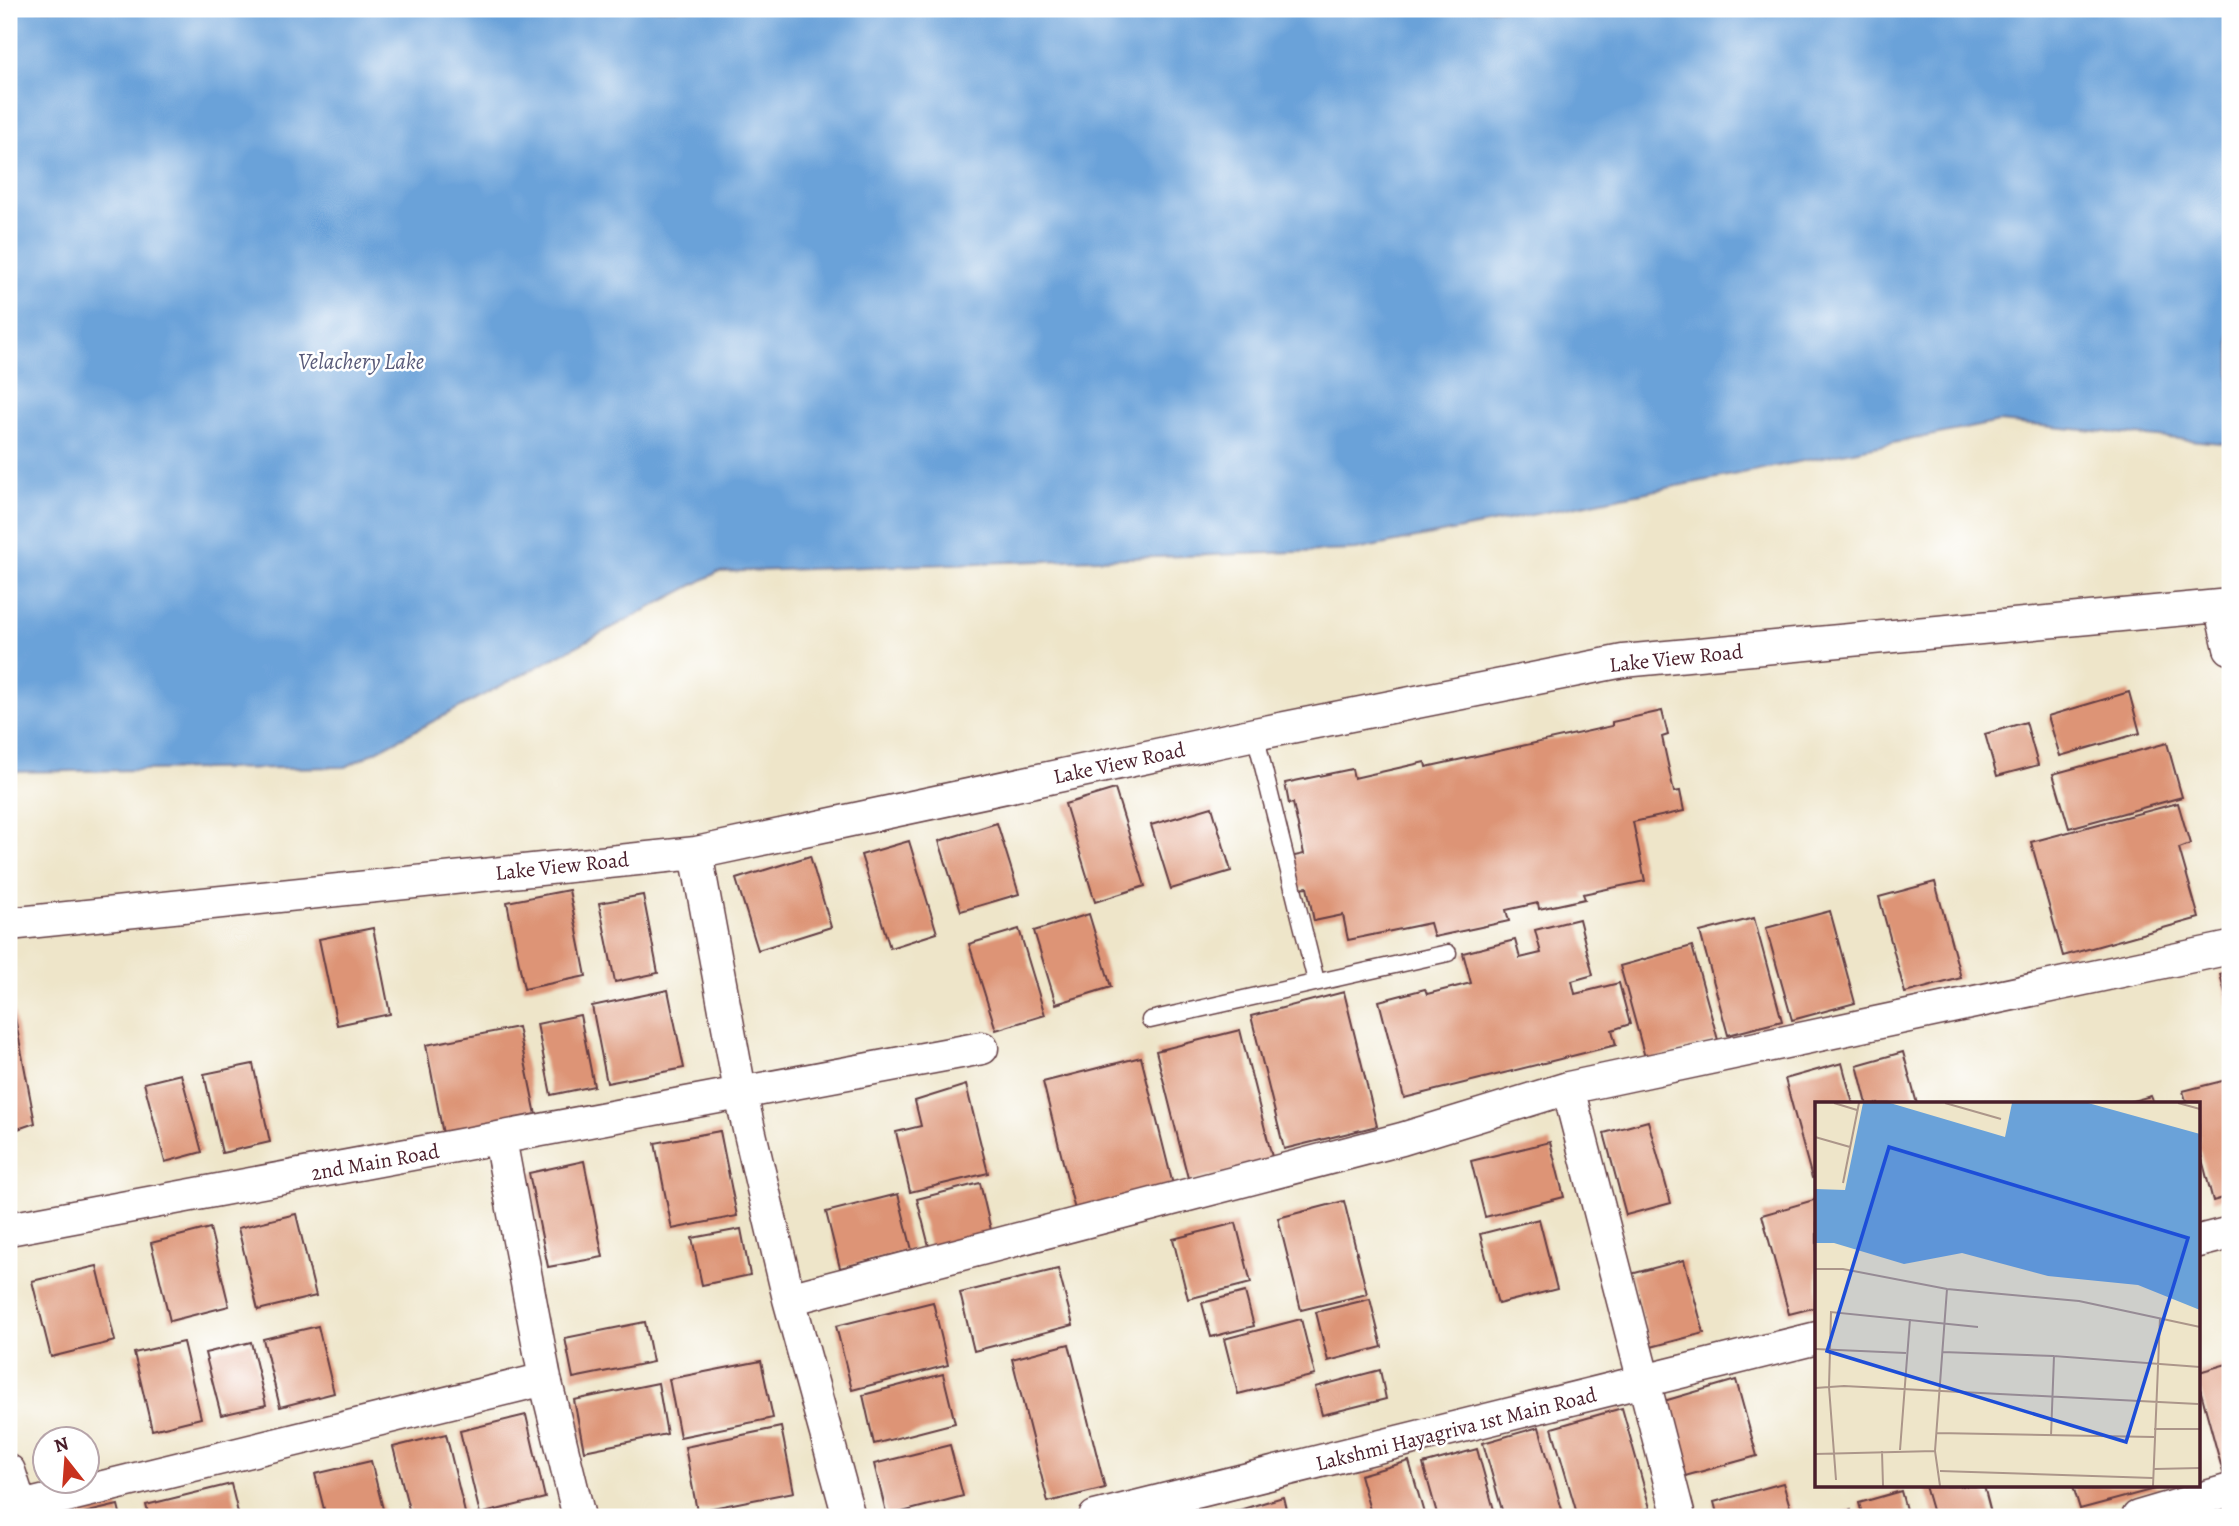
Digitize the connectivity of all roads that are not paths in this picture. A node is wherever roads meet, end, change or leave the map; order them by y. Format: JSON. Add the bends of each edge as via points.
{"nodes":[{"id":1,"x":2225,"y":605,"type":"edge"},
{"id":2,"x":2230,"y":648,"type":"edge"},
{"id":3,"x":1255,"y":734,"type":"junction"},
{"id":4,"x":696,"y":853,"type":"junction"},
{"id":5,"x":9,"y":924,"type":"edge"},
{"id":6,"x":2230,"y":948,"type":"edge"},
{"id":7,"x":1448,"y":953,"type":"dead end"},
{"id":8,"x":1316,"y":981,"type":"junction"},
{"id":9,"x":1150,"y":1020,"type":"dead end"},
{"id":10,"x":982,"y":1048,"type":"dead end"},
{"id":11,"x":1568,"y":1088,"type":"junction"},
{"id":12,"x":740,"y":1091,"type":"junction"},
{"id":13,"x":500,"y":1139,"type":"junction"},
{"id":14,"x":9,"y":1229,"type":"edge"},
{"id":15,"x":2230,"y":1233,"type":"edge"},
{"id":16,"x":2200,"y":1241,"type":"edge"},
{"id":17,"x":789,"y":1299,"type":"junction"},
{"id":18,"x":1815,"y":1339,"type":"edge"},
{"id":19,"x":545,"y":1379,"type":"junction"},
{"id":20,"x":1642,"y":1383,"type":"junction"},
{"id":21,"x":9,"y":1471,"type":"edge"},
{"id":22,"x":2230,"y":1490,"type":"edge"},
{"id":23,"x":18,"y":1512,"type":"edge"},
{"id":24,"x":579,"y":1517,"type":"edge"},
{"id":25,"x":849,"y":1517,"type":"edge"},
{"id":26,"x":1095,"y":1517,"type":"edge"},
{"id":27,"x":1679,"y":1517,"type":"edge"},
{"id":28,"x":2138,"y":1517,"type":"edge"}],
"edges":[{"from":1,"to":2,"type":"street"},
{"from":1,"to":3,"type":"street","name":"Lake View Road","via":[[1623,661]]},
{"from":3,"to":4,"type":"street","name":"Lake View Road"},
{"from":3,"to":8,"type":"lane"},
{"from":4,"to":5,"type":"street","name":"Lake View Road"},
{"from":4,"to":12,"type":"street"},
{"from":6,"to":11,"type":"street"},
{"from":7,"to":8,"type":"lane"},
{"from":8,"to":9,"type":"lane"},
{"from":10,"to":12,"type":"street","name":"2nd Main Road"},
{"from":11,"to":17,"type":"street","via":[[1402,1139]]},
{"from":11,"to":20,"type":"street"},
{"from":12,"to":13,"type":"street","name":"2nd Main Road"},
{"from":12,"to":17,"type":"street"},
{"from":13,"to":14,"type":"street","name":"2nd Main Road"},
{"from":13,"to":19,"type":"street"},
{"from":15,"to":16,"type":"street"},
{"from":17,"to":25,"type":"street"},
{"from":18,"to":20,"type":"street","name":"Lakshmi Hayagriva 1st Main Road"},
{"from":19,"to":23,"type":"street"},
{"from":19,"to":24,"type":"street"},
{"from":20,"to":26,"type":"street","name":"Lakshmi Hayagriva 1st Main Road"},
{"from":20,"to":27,"type":"street"},
{"from":21,"to":23,"type":"street"},
{"from":22,"to":28,"type":"street"}]}
